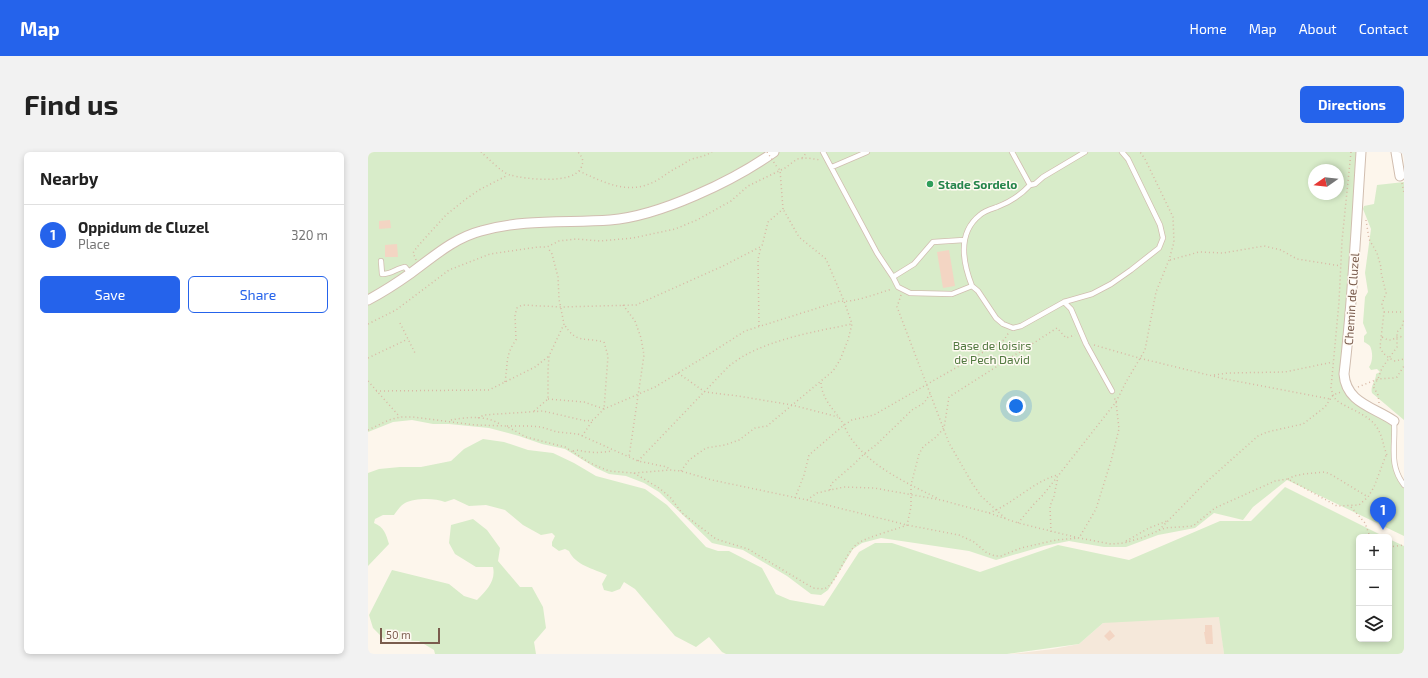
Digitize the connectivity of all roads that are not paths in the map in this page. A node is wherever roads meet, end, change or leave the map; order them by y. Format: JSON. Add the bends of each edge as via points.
{"nodes":[{"id":1,"x":774,"y":152,"type":"edge"},
{"id":2,"x":823,"y":152,"type":"edge"},
{"id":3,"x":867,"y":152,"type":"edge"},
{"id":4,"x":1012,"y":152,"type":"edge"},
{"id":5,"x":1085,"y":152,"type":"edge"},
{"id":6,"x":1122,"y":152,"type":"edge"},
{"id":7,"x":1361,"y":152,"type":"edge"},
{"id":8,"x":1396,"y":152,"type":"edge"},
{"id":9,"x":832,"y":167,"type":"junction"},
{"id":10,"x":1400,"y":176,"type":"dead end"},
{"id":11,"x":1030,"y":185,"type":"junction"},
{"id":12,"x":964,"y":240,"type":"junction"},
{"id":13,"x":381,"y":261,"type":"dead end"},
{"id":14,"x":410,"y":273,"type":"junction"},
{"id":15,"x":893,"y":277,"type":"junction"},
{"id":16,"x":972,"y":286,"type":"junction"},
{"id":17,"x":368,"y":300,"type":"edge"},
{"id":18,"x":1064,"y":302,"type":"junction"},
{"id":19,"x":1112,"y":392,"type":"road end"},
{"id":20,"x":1394,"y":421,"type":"joint"},
{"id":21,"x":1404,"y":485,"type":"edge"}],
"edges":[{"from":1,"to":14,"type":"street","via":[[703,192],[648,213],[612,220],[502,226],[458,240]]},
{"from":2,"to":9,"type":"lane"},
{"from":3,"to":9,"type":"lane"},
{"from":4,"to":11,"type":"lane"},
{"from":5,"to":11,"type":"lane"},
{"from":6,"to":18,"type":"lane","via":[[1128,159],[1160,225],[1161,243],[1159,248],[1111,284],[1092,294]]},
{"from":7,"to":20,"type":"street","name":"Chemin de Cluzel","via":[[1353,296],[1344,374],[1347,389],[1352,396]]},
{"from":8,"to":10,"type":"street"},
{"from":9,"to":15,"type":"lane"},
{"from":11,"to":12,"type":"lane","via":[[1009,202],[980,214]]},
{"from":12,"to":15,"type":"lane","via":[[933,242],[914,264]]},
{"from":12,"to":16,"type":"lane","via":[[967,274]]},
{"from":13,"to":14,"type":"lane","via":[[382,274],[405,267]]},
{"from":14,"to":17,"type":"street"},
{"from":15,"to":16,"type":"lane","via":[[898,287],[910,293],[952,294]]},
{"from":16,"to":18,"type":"lane","via":[[996,318],[1013,328]]},
{"from":18,"to":19,"type":"lane","via":[[1071,309],[1086,344]]},
{"from":20,"to":21,"type":"lane","via":[[1393,456],[1396,471]]}]}
